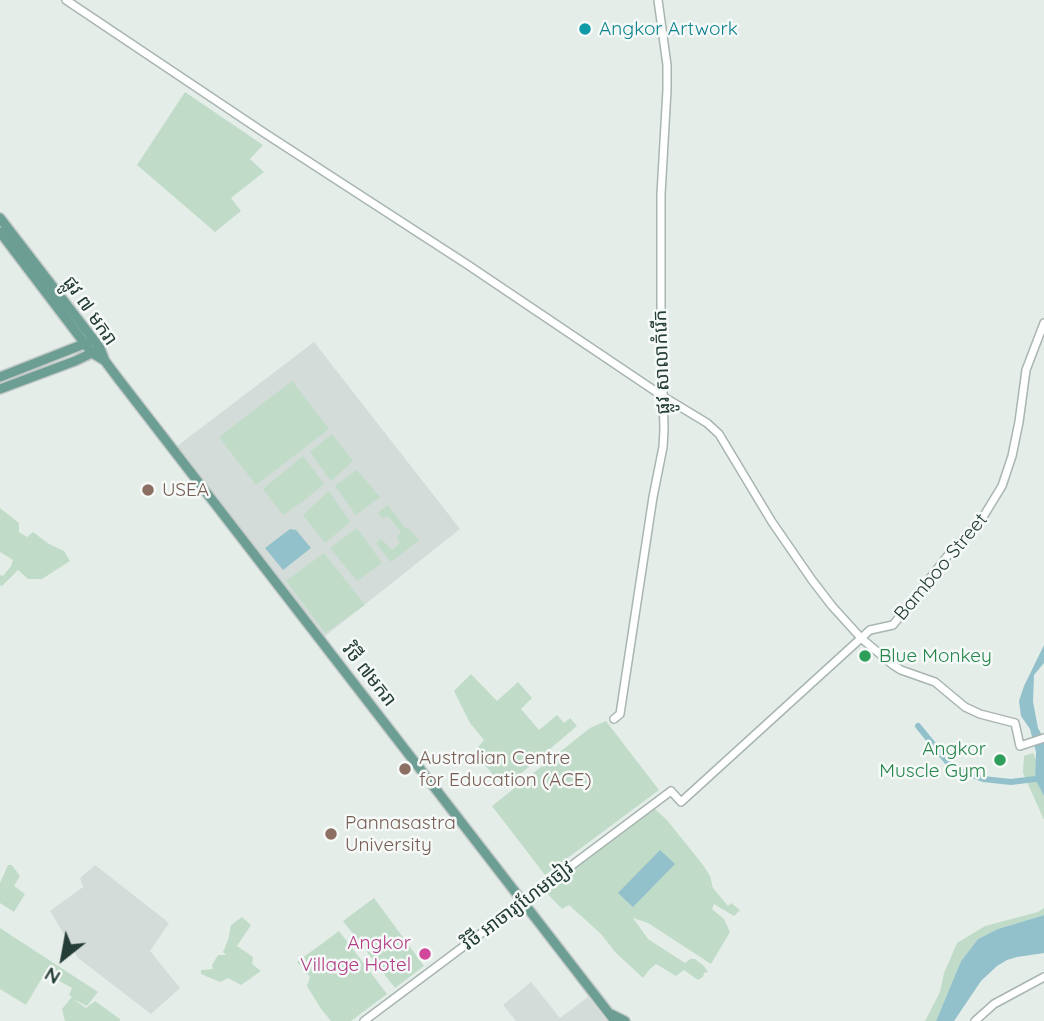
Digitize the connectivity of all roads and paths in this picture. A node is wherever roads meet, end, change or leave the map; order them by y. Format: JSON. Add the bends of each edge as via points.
{"nodes":[{"id":1,"x":66,"y":0,"type":"edge"},
{"id":2,"x":658,"y":0,"type":"edge"},
{"id":3,"x":0,"y":218,"type":"edge"},
{"id":4,"x":0,"y":232,"type":"edge"},
{"id":5,"x":1044,"y":323,"type":"edge"},
{"id":6,"x":89,"y":342,"type":"junction"},
{"id":7,"x":96,"y":351,"type":"junction"},
{"id":8,"x":105,"y":361,"type":"joint"},
{"id":9,"x":0,"y":377,"type":"edge"},
{"id":10,"x":0,"y":389,"type":"edge"},
{"id":11,"x":664,"y":397,"type":"junction"},
{"id":12,"x":861,"y":638,"type":"junction"},
{"id":13,"x":614,"y":719,"type":"dead end"},
{"id":14,"x":1044,"y":738,"type":"edge"},
{"id":15,"x":671,"y":791,"type":"joint"},
{"id":16,"x":522,"y":902,"type":"junction"},
{"id":17,"x":1044,"y":977,"type":"edge"},
{"id":18,"x":606,"y":1011,"type":"junction"},
{"id":19,"x":364,"y":1021,"type":"edge"},
{"id":20,"x":615,"y":1021,"type":"edge"},
{"id":21,"x":625,"y":1021,"type":"edge"},
{"id":22,"x":975,"y":1021,"type":"edge"}],
"edges":[{"from":1,"to":11,"type":"street"},
{"from":2,"to":11,"type":"street","name":"ផ្លូវ សាលាកំរើក","via":[[667,65],[660,286]]},
{"from":3,"to":6,"type":"main road","name":"ផ្លូវ ៧ មករា"},
{"from":4,"to":6,"type":"main road","name":"ផ្លូវ ៧ មករា"},
{"from":5,"to":12,"type":"street","name":"Bamboo Street","via":[[1026,370],[1012,456],[995,499],[893,625],[872,629]]},
{"from":6,"to":7,"type":"main road","name":"ផ្លូវ ៧ មករា"},
{"from":6,"to":9,"type":"main road"},
{"from":7,"to":8,"type":"main road","name":"ផ្លូវ ៧ មករា"},
{"from":7,"to":10,"type":"main road"},
{"from":8,"to":16,"type":"main road","name":"វិថី ៧មករា"},
{"from":11,"to":12,"type":"street","via":[[719,435],[812,580]]},
{"from":11,"to":13,"type":"street","name":"ផ្លូវ សាលាកំរើក","via":[[663,447],[620,714]]},
{"from":12,"to":14,"type":"street","via":[[901,670],[935,682],[965,707],[1015,723],[1020,746]]},
{"from":12,"to":15,"type":"street","name":"Bamboo Street","via":[[681,802]]},
{"from":15,"to":16,"type":"street","name":"វិថី អាចារ្យហែមចៀវ"},
{"from":16,"to":18,"type":"main road","name":"វិថី ៧មករា"},
{"from":16,"to":19,"type":"street","name":"វិថី អាចារ្យហែមចៀវ"},
{"from":17,"to":22,"type":"street","via":[[995,1004]]},
{"from":18,"to":20,"type":"main road","name":"វិថី ៧មករា"},
{"from":18,"to":21,"type":"main road","name":"វិថី ៧មករា"}]}
